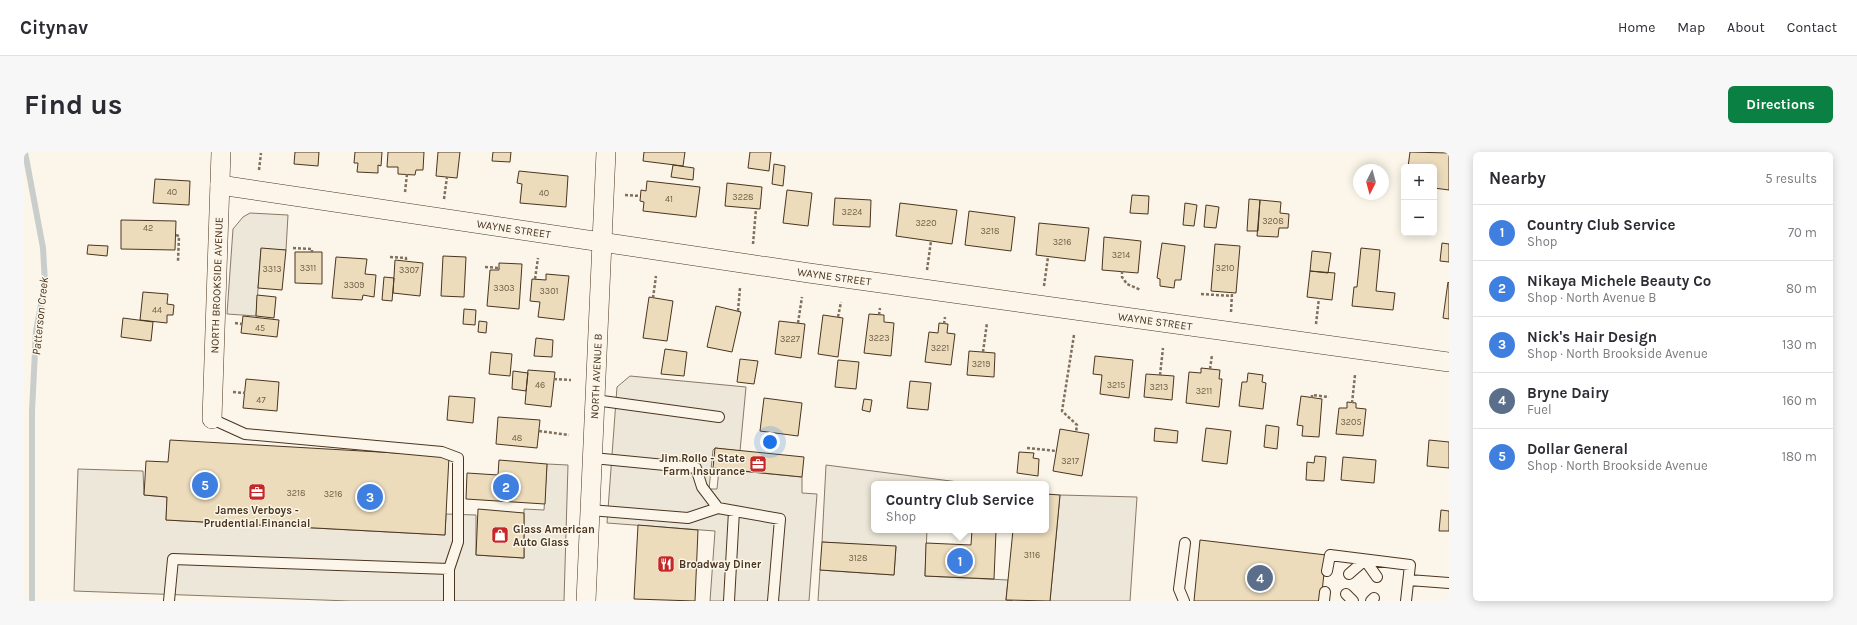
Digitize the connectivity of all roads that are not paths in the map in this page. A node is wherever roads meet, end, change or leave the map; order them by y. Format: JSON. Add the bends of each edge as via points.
{"nodes":[{"id":1,"x":221,"y":152,"type":"edge"},
{"id":2,"x":606,"y":152,"type":"edge"},
{"id":3,"x":220,"y":186,"type":"junction"},
{"id":4,"x":602,"y":241,"type":"junction"},
{"id":5,"x":1449,"y":362,"type":"edge"},
{"id":6,"x":595,"y":400,"type":"junction"},
{"id":7,"x":719,"y":417,"type":"dead end"},
{"id":8,"x":212,"y":419,"type":"joint"},
{"id":9,"x":593,"y":458,"type":"junction"},
{"id":10,"x":718,"y":508,"type":"junction"},
{"id":11,"x":590,"y":510,"type":"junction"},
{"id":12,"x":734,"y":511,"type":"junction"},
{"id":13,"x":1185,"y":543,"type":"dead end"},
{"id":14,"x":1365,"y":560,"type":"junction"},
{"id":15,"x":449,"y":569,"type":"junction"},
{"id":16,"x":1327,"y":571,"type":"dead end"},
{"id":17,"x":1349,"y":574,"type":"dead end"},
{"id":18,"x":1377,"y":577,"type":"dead end"},
{"id":19,"x":1409,"y":580,"type":"junction"},
{"id":20,"x":1449,"y":583,"type":"edge"},
{"id":21,"x":169,"y":601,"type":"edge"},
{"id":22,"x":449,"y":601,"type":"edge"},
{"id":23,"x":586,"y":601,"type":"edge"},
{"id":24,"x":728,"y":601,"type":"edge"},
{"id":25,"x":773,"y":601,"type":"edge"},
{"id":26,"x":1184,"y":601,"type":"edge"},
{"id":27,"x":1406,"y":601,"type":"edge"}],
"edges":[{"from":1,"to":3,"type":"street","name":"NORTH BROOKSIDE AVENUE"},
{"from":2,"to":4,"type":"street","name":"NORTH AVENUE B"},
{"from":3,"to":4,"type":"street","name":"WAYNE STREET"},
{"from":3,"to":8,"type":"street","name":"NORTH BROOKSIDE AVENUE"},
{"from":4,"to":5,"type":"street","name":"WAYNE STREET","via":[[925,290]]},
{"from":4,"to":6,"type":"street","name":"NORTH AVENUE B"},
{"from":6,"to":7,"type":"lane"},
{"from":6,"to":9,"type":"street","name":"NORTH AVENUE B"},
{"from":8,"to":15,"type":"lane","via":[[245,434],[442,452],[458,458],[458,542]]},
{"from":9,"to":10,"type":"lane","via":[[696,468],[702,487]]},
{"from":9,"to":11,"type":"street","name":"NORTH AVENUE B"},
{"from":10,"to":11,"type":"lane","via":[[688,518]]},
{"from":10,"to":12,"type":"lane"},
{"from":11,"to":23,"type":"street","name":"NORTH AVENUE B"},
{"from":12,"to":24,"type":"lane"},
{"from":12,"to":25,"type":"lane","via":[[780,519]]},
{"from":13,"to":26,"type":"lane","via":[[1179,589]]},
{"from":14,"to":16,"type":"lane","via":[[1330,556]]},
{"from":14,"to":17,"type":"lane"},
{"from":14,"to":18,"type":"lane"},
{"from":14,"to":19,"type":"lane","via":[[1410,565]]},
{"from":15,"to":21,"type":"lane","via":[[173,559]]},
{"from":15,"to":22,"type":"lane"},
{"from":19,"to":20,"type":"lane"},
{"from":19,"to":27,"type":"lane"}]}
